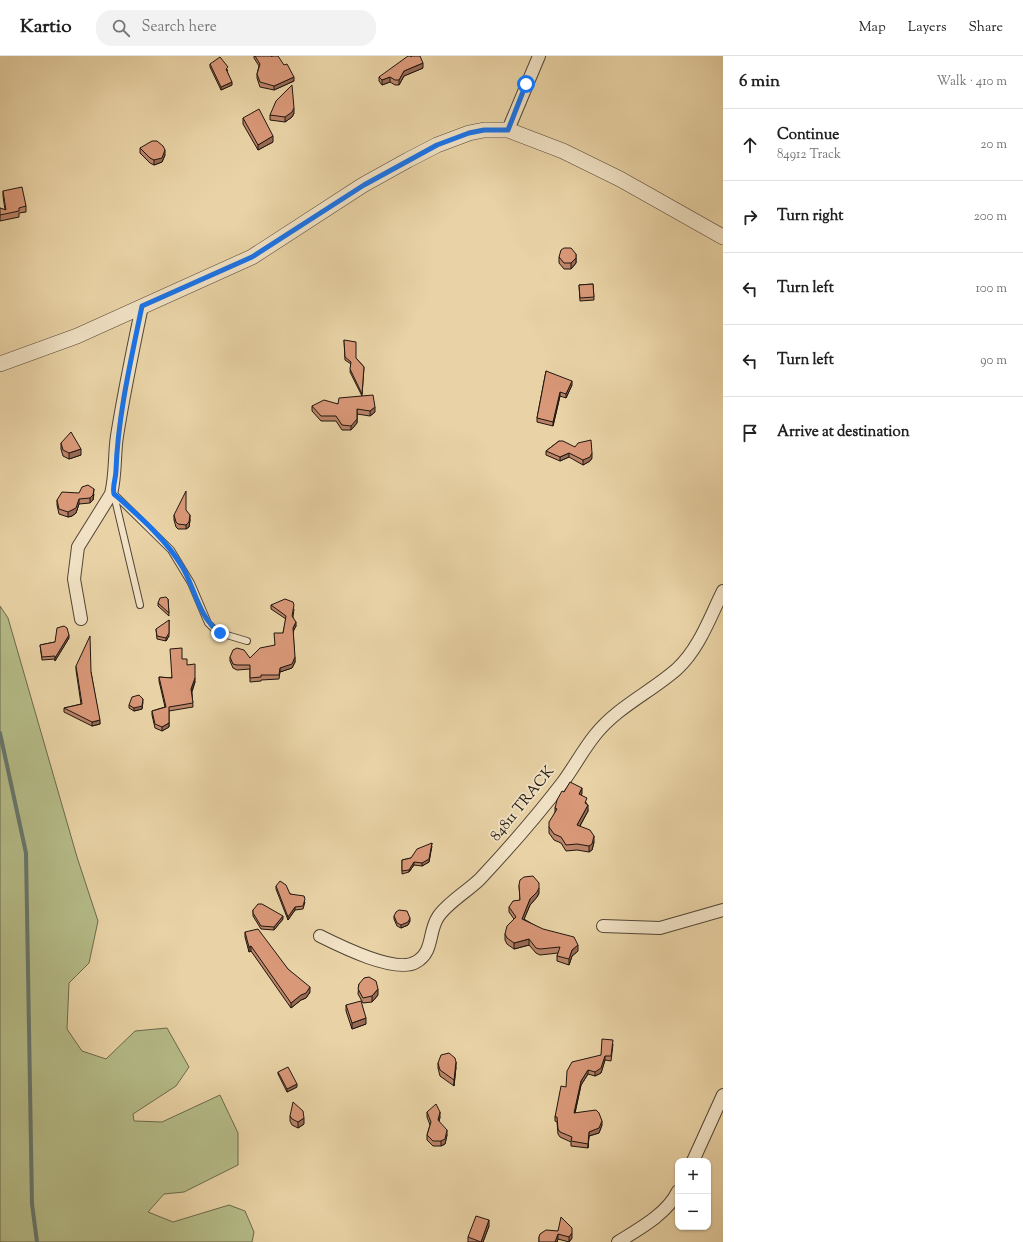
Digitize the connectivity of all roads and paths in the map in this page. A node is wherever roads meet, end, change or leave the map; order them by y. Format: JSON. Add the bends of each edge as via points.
{"nodes":[{"id":1,"x":538,"y":56,"type":"edge"},
{"id":2,"x":508,"y":130,"type":"junction"},
{"id":3,"x":723,"y":237,"type":"edge"},
{"id":4,"x":142,"y":306,"type":"junction"},
{"id":5,"x":0,"y":364,"type":"edge"},
{"id":6,"x":113,"y":491,"type":"junction"},
{"id":7,"x":723,"y":591,"type":"edge"},
{"id":8,"x":140,"y":605,"type":"dead end"},
{"id":9,"x":81,"y":619,"type":"dead end"},
{"id":10,"x":247,"y":641,"type":"dead end"},
{"id":11,"x":723,"y":910,"type":"edge"},
{"id":12,"x":603,"y":926,"type":"dead end"},
{"id":13,"x":320,"y":936,"type":"dead end"},
{"id":14,"x":723,"y":1096,"type":"edge"},
{"id":15,"x":694,"y":1158,"type":"edge"},
{"id":16,"x":677,"y":1194,"type":"edge"},
{"id":17,"x":618,"y":1242,"type":"edge"}],
"edges":[{"from":1,"to":2,"type":"street"},
{"from":2,"to":3,"type":"street","via":[[563,151],[620,179]]},
{"from":2,"to":4,"type":"street","via":[[469,133],[437,145],[364,185],[252,257]]},
{"from":4,"to":5,"type":"street","via":[[77,336]]},
{"from":4,"to":6,"type":"street","via":[[117,438]]},
{"from":6,"to":8,"type":"lane"},
{"from":6,"to":9,"type":"street","via":[[78,547],[74,579]]},
{"from":6,"to":10,"type":"lane","via":[[171,550],[212,626],[220,633]]},
{"from":7,"to":13,"type":"street","name":"84811 TRACK","via":[[696,646],[678,668],[595,734],[564,781],[540,811],[470,889],[438,917],[425,956],[416,963],[402,966],[349,951]]},
{"from":11,"to":12,"type":"street","via":[[660,928]]},
{"from":14,"to":15,"type":"street"},
{"from":16,"to":17,"type":"street","via":[[674,1201],[647,1224]]}]}
